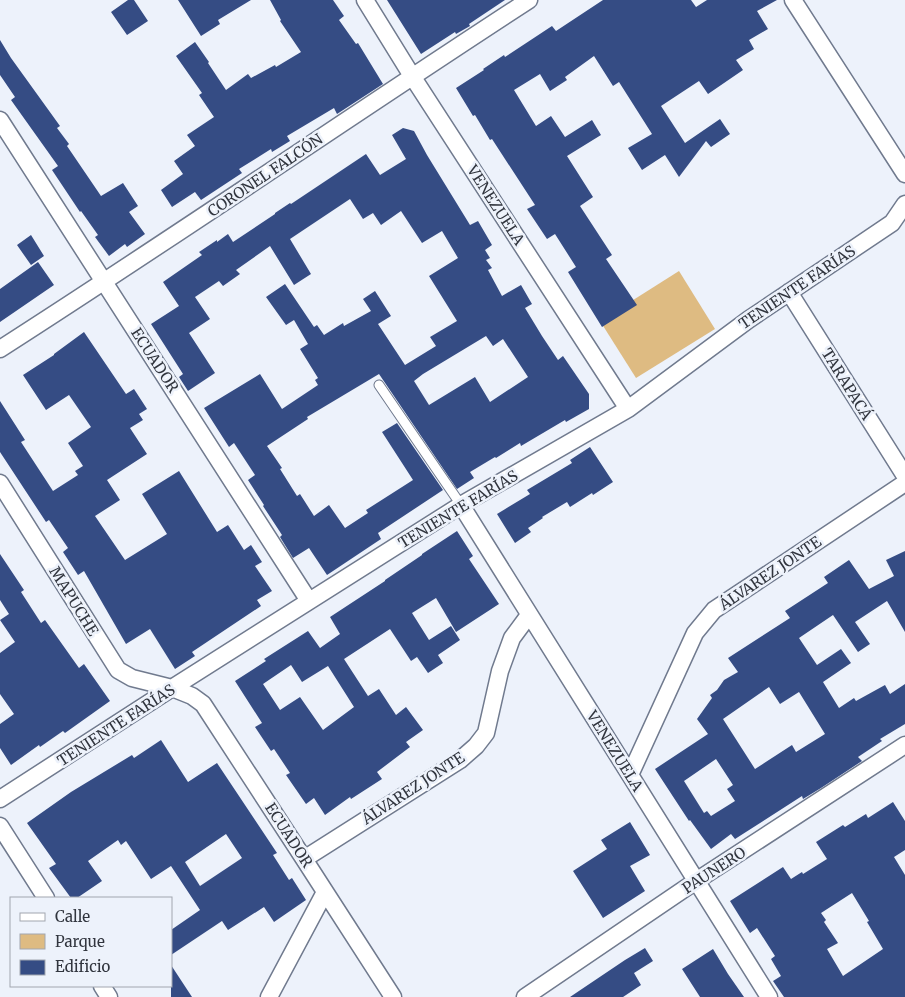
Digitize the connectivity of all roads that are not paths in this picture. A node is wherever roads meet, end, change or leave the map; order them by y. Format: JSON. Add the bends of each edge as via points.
{"nodes":[{"id":1,"x":365,"y":0,"type":"edge"},
{"id":2,"x":529,"y":0,"type":"edge"},
{"id":3,"x":793,"y":0,"type":"edge"},
{"id":4,"x":412,"y":76,"type":"junction"},
{"id":5,"x":0,"y":120,"type":"edge"},
{"id":6,"x":905,"y":174,"type":"edge"},
{"id":7,"x":905,"y":204,"type":"edge"},
{"id":8,"x":104,"y":282,"type":"junction"},
{"id":9,"x":788,"y":292,"type":"junction"},
{"id":10,"x":0,"y":349,"type":"edge"},
{"id":11,"x":379,"y":385,"type":"dead end"},
{"id":12,"x":628,"y":409,"type":"junction"},
{"id":13,"x":905,"y":476,"type":"edge"},
{"id":14,"x":0,"y":483,"type":"edge"},
{"id":15,"x":905,"y":484,"type":"edge"},
{"id":16,"x":460,"y":506,"type":"junction"},
{"id":17,"x":309,"y":601,"type":"junction"},
{"id":18,"x":529,"y":615,"type":"junction"},
{"id":19,"x":172,"y":688,"type":"junction"},
{"id":20,"x":905,"y":745,"type":"edge"},
{"id":21,"x":630,"y":775,"type":"junction"},
{"id":22,"x":0,"y":799,"type":"edge"},
{"id":23,"x":0,"y":826,"type":"edge"},
{"id":24,"x":304,"y":859,"type":"junction"},
{"id":25,"x":696,"y":881,"type":"junction"},
{"id":26,"x":325,"y":892,"type":"junction"},
{"id":27,"x":45,"y":897,"type":"edge"},
{"id":28,"x":269,"y":997,"type":"edge"},
{"id":29,"x":393,"y":997,"type":"edge"},
{"id":30,"x":525,"y":997,"type":"edge"},
{"id":31,"x":769,"y":997,"type":"edge"}],
"edges":[{"from":1,"to":4,"type":"street","name":"VENEZUELA"},
{"from":2,"to":4,"type":"street","name":"CORONEL FALCÓN"},
{"from":3,"to":6,"type":"street"},
{"from":4,"to":8,"type":"street","name":"CORONEL FALCÓN"},
{"from":4,"to":12,"type":"street","name":"VENEZUELA"},
{"from":5,"to":8,"type":"street","name":"ECUADOR"},
{"from":7,"to":9,"type":"street","name":"TENIENTE FARÍAS","via":[[892,223]]},
{"from":8,"to":10,"type":"street","name":"CORONEL FALCÓN"},
{"from":8,"to":17,"type":"street","name":"ECUADOR"},
{"from":9,"to":12,"type":"street","name":"TENIENTE FARÍAS"},
{"from":9,"to":13,"type":"street","name":"TARAPACÁ"},
{"from":11,"to":16,"type":"lane"},
{"from":12,"to":16,"type":"street","name":"TENIENTE FARÍAS"},
{"from":14,"to":19,"type":"street","name":"MAPUCHE","via":[[118,670],[132,678]]},
{"from":15,"to":21,"type":"street","name":"ÁLVAREZ JONTE","via":[[714,610],[695,633]]},
{"from":16,"to":17,"type":"street","name":"TENIENTE FARÍAS"},
{"from":16,"to":18,"type":"street","name":"VENEZUELA"},
{"from":17,"to":19,"type":"street","name":"TENIENTE FARÍAS"},
{"from":18,"to":21,"type":"street","name":"VENEZUELA"},
{"from":18,"to":24,"type":"street","name":"ÁLVAREZ JONTE","via":[[512,638],[500,671],[486,733],[476,746],[460,760]]},
{"from":19,"to":22,"type":"street","name":"TENIENTE FARÍAS"},
{"from":19,"to":24,"type":"street","name":"ECUADOR","via":[[203,704]]},
{"from":20,"to":25,"type":"street","name":"PAUNERO"},
{"from":21,"to":25,"type":"street","name":"VENEZUELA"},
{"from":23,"to":27,"type":"street"},
{"from":24,"to":26,"type":"street","name":"ECUADOR"},
{"from":25,"to":30,"type":"street","name":"PAUNERO"},
{"from":25,"to":31,"type":"street","name":"VENEZUELA"},
{"from":26,"to":28,"type":"street"},
{"from":26,"to":29,"type":"street","name":"ECUADOR"}]}
